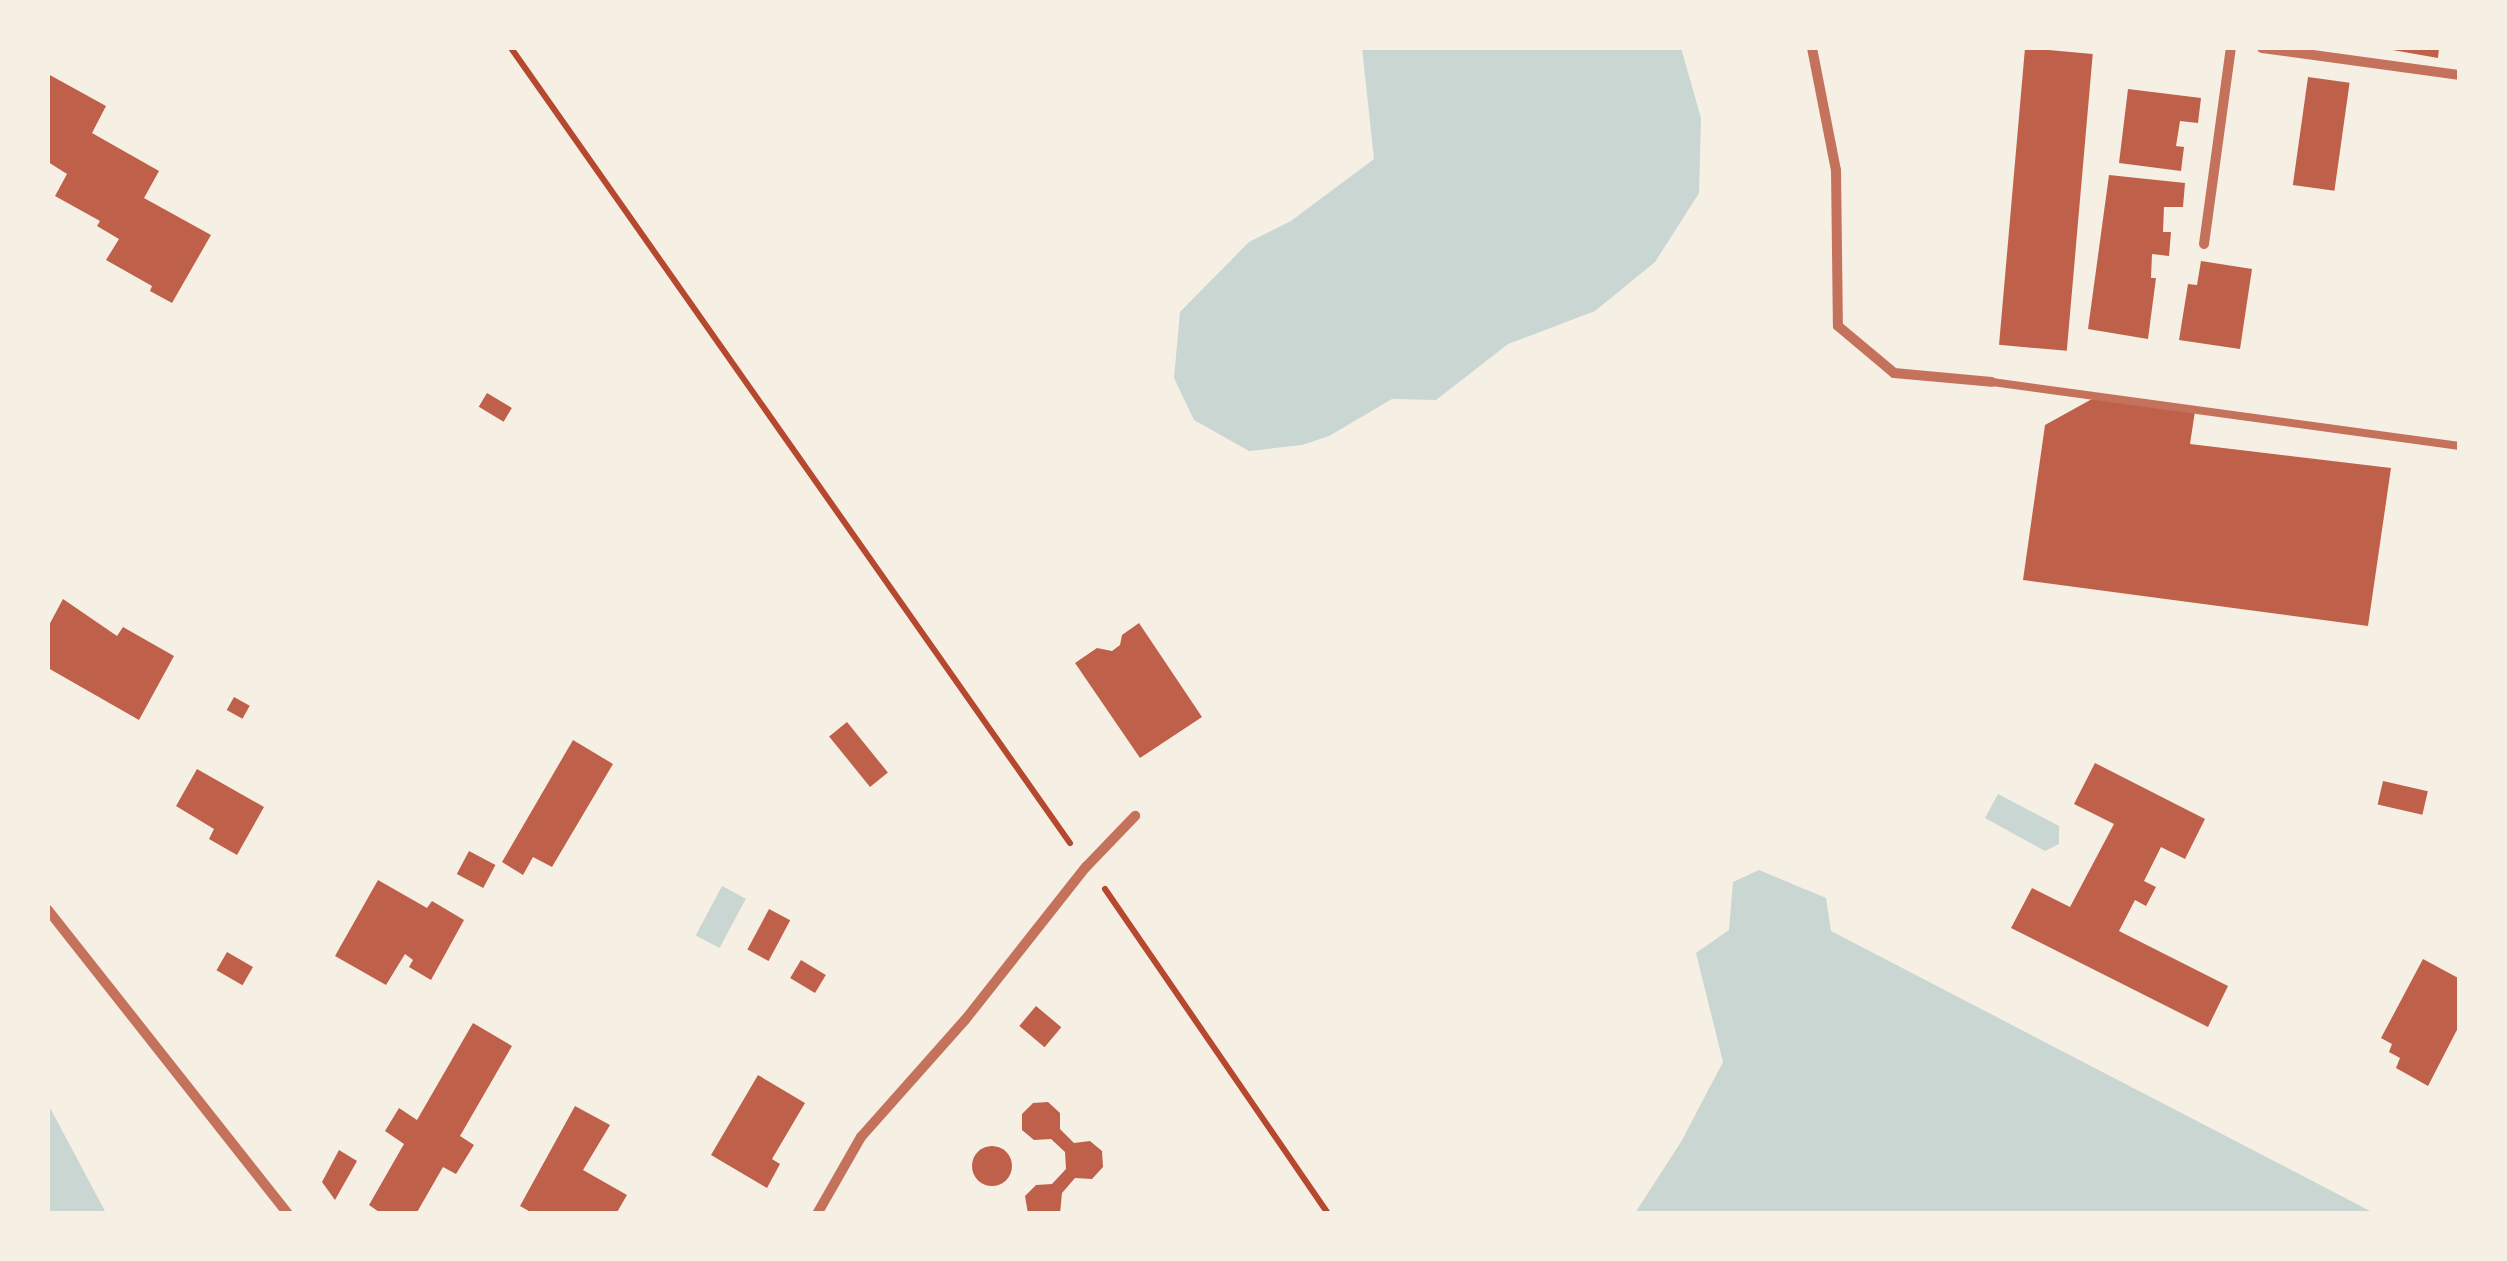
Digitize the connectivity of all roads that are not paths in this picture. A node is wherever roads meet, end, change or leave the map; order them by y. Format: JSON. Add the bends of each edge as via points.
{"nodes":[{"id":1,"x":1812,"y":48,"type":"edge"},
{"id":2,"x":2231,"y":48,"type":"edge"},
{"id":3,"x":2262,"y":48,"type":"edge"},
{"id":4,"x":2460,"y":75,"type":"edge"},
{"id":5,"x":2204,"y":244,"type":"dead end"},
{"id":6,"x":1992,"y":382,"type":"joint"},
{"id":7,"x":2460,"y":446,"type":"edge"},
{"id":8,"x":1135,"y":816,"type":"dead end"},
{"id":9,"x":48,"y":910,"type":"edge"},
{"id":10,"x":288,"y":1214,"type":"edge"},
{"id":11,"x":817,"y":1214,"type":"edge"}],
"edges":[{"from":1,"to":6,"type":"street","via":[[1836,170],[1838,326],[1894,373]]},
{"from":2,"to":5,"type":"street"},
{"from":3,"to":4,"type":"street"},
{"from":6,"to":7,"type":"lane"},
{"from":8,"to":11,"type":"street","via":[[861,1137]]},
{"from":9,"to":10,"type":"street"}]}
